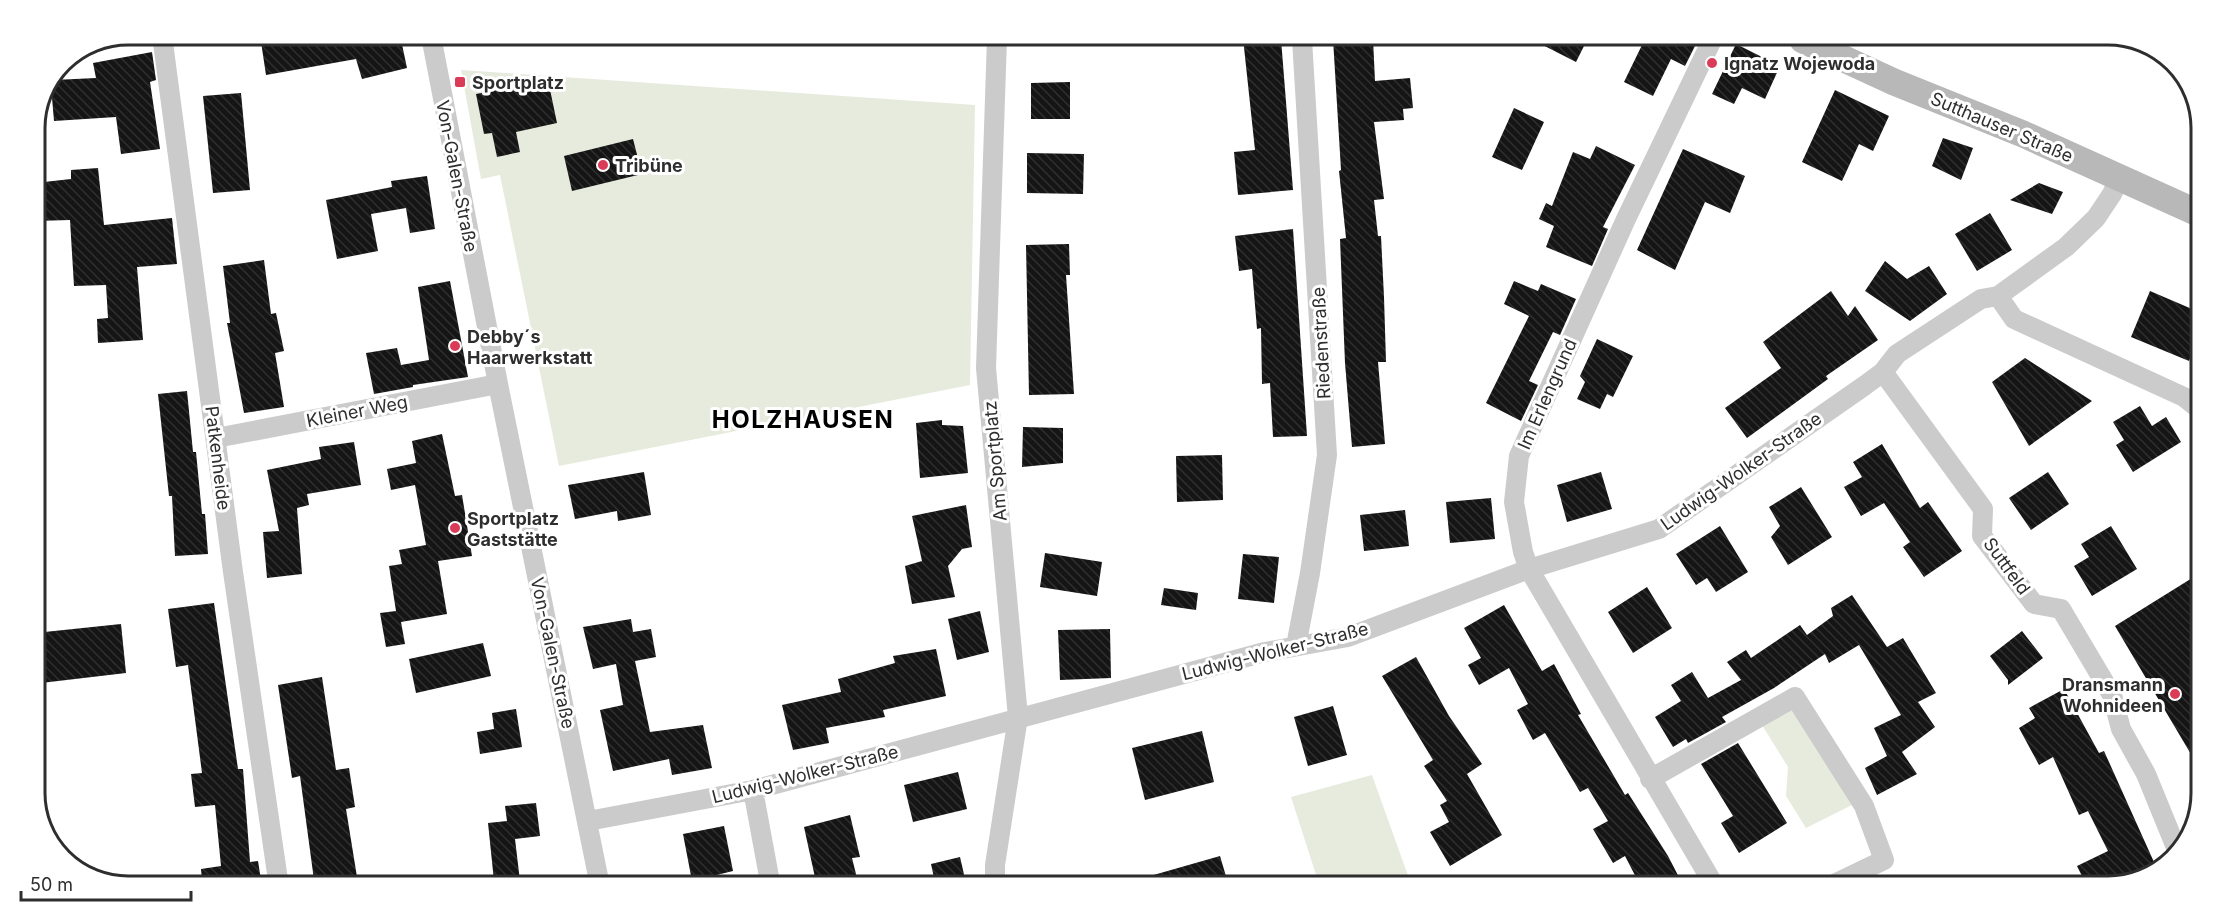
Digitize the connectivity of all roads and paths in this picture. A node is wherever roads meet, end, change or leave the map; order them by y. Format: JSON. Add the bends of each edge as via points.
{"nodes":[{"id":1,"x":163,"y":45,"type":"edge"},
{"id":2,"x":433,"y":45,"type":"edge"},
{"id":3,"x":998,"y":45,"type":"edge"},
{"id":4,"x":1302,"y":45,"type":"edge"},
{"id":5,"x":1710,"y":45,"type":"edge"},
{"id":6,"x":1814,"y":45,"type":"edge"},
{"id":7,"x":2119,"y":179,"type":"junction"},
{"id":8,"x":2191,"y":210,"type":"edge"},
{"id":9,"x":1998,"y":296,"type":"junction"},
{"id":10,"x":1882,"y":372,"type":"junction"},
{"id":11,"x":498,"y":384,"type":"junction"},
{"id":12,"x":2191,"y":403,"type":"edge"},
{"id":13,"x":216,"y":438,"type":"junction"},
{"id":14,"x":1529,"y":569,"type":"junction"},
{"id":15,"x":1296,"y":646,"type":"junction"},
{"id":16,"x":1018,"y":717,"type":"junction"},
{"id":17,"x":1650,"y":779,"type":"junction"},
{"id":18,"x":753,"y":790,"type":"junction"},
{"id":19,"x":588,"y":821,"type":"junction"},
{"id":20,"x":2174,"y":842,"type":"edge"},
{"id":21,"x":277,"y":876,"type":"edge"},
{"id":22,"x":598,"y":876,"type":"edge"},
{"id":23,"x":769,"y":876,"type":"edge"},
{"id":24,"x":995,"y":876,"type":"edge"},
{"id":25,"x":1708,"y":876,"type":"edge"},
{"id":26,"x":1851,"y":876,"type":"edge"}],
"edges":[{"from":1,"to":13,"type":"street","name":"Patkenheide"},
{"from":2,"to":11,"type":"street","name":"Von-Galen-Straße"},
{"from":3,"to":16,"type":"street","name":"Am Sportplatz","via":[[986,368]]},
{"from":4,"to":15,"type":"street","name":"Riedenstraße","via":[[1326,455]]},
{"from":5,"to":14,"type":"street","name":"Im Erlengrund","via":[[1519,456],[1515,501]]},
{"from":6,"to":7,"type":"street","name":"Sutthauser Straße"},
{"from":7,"to":8,"type":"street","name":"Sutthauser Straße"},
{"from":7,"to":9,"type":"street","name":"Ludwig-Wolker-Straße","via":[[2096,218],[2066,247]]},
{"from":9,"to":10,"type":"street","name":"Ludwig-Wolker-Straße","via":[[1981,299],[1897,354]]},
{"from":9,"to":12,"type":"street","via":[[2014,319]]},
{"from":10,"to":14,"type":"street","name":"Ludwig-Wolker-Straße","via":[[1659,529]]},
{"from":10,"to":20,"type":"street","name":"Suttfeld","via":[[1983,508],[1982,536],[2034,604],[2061,609],[2112,695],[2121,729],[2146,774]]},
{"from":11,"to":13,"type":"street","name":"Kleiner Weg"},
{"from":11,"to":19,"type":"street","name":"Von-Galen-Straße"},
{"from":13,"to":21,"type":"street","name":"Patkenheide"},
{"from":14,"to":15,"type":"street","name":"Ludwig-Wolker-Straße","via":[[1348,637]]},
{"from":14,"to":17,"type":"street","name":"Im Erlengrund"},
{"from":15,"to":16,"type":"street","name":"Ludwig-Wolker-Straße"},
{"from":16,"to":18,"type":"street","name":"Ludwig-Wolker-Straße"},
{"from":16,"to":24,"type":"street","name":"Am Sportplatz"},
{"from":17,"to":25,"type":"street","name":"Im Erlengrund"},
{"from":17,"to":26,"type":"street","via":[[1795,697],[1864,806],[1884,860]]},
{"from":18,"to":19,"type":"street","name":"Ludwig-Wolker-Straße"},
{"from":18,"to":23,"type":"street"},
{"from":19,"to":22,"type":"street","name":"Von-Galen-Straße"}]}
